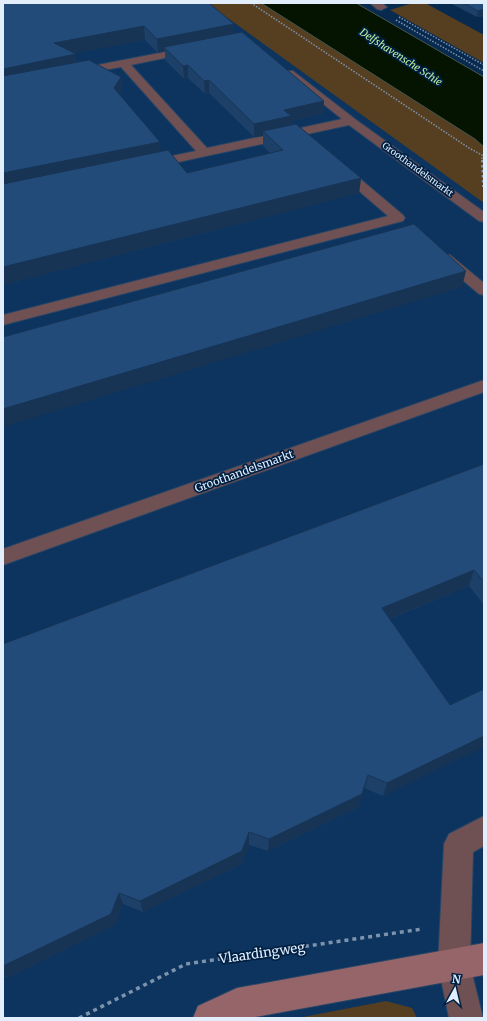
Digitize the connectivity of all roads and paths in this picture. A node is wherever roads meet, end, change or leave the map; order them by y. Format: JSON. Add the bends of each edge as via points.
{"nodes":[{"id":1,"x":251,"y":3,"type":"edge"},
{"id":2,"x":378,"y":5,"type":"edge"},
{"id":3,"x":396,"y":15,"type":"junction"},
{"id":4,"x":200,"y":48,"type":"edge"},
{"id":5,"x":124,"y":63,"type":"junction"},
{"id":6,"x":484,"y":65,"type":"edge"},
{"id":7,"x":283,"y":68,"type":"edge"},
{"id":8,"x":484,"y":71,"type":"edge"},
{"id":9,"x":64,"y":75,"type":"edge"},
{"id":10,"x":351,"y":121,"type":"junction"},
{"id":11,"x":299,"y":133,"type":"junction"},
{"id":12,"x":310,"y":143,"type":"edge"},
{"id":13,"x":205,"y":153,"type":"junction"},
{"id":14,"x":328,"y":158,"type":"edge"},
{"id":15,"x":143,"y":166,"type":"edge"},
{"id":16,"x":484,"y":188,"type":"edge"},
{"id":17,"x":398,"y":218,"type":"junction"},
{"id":18,"x":484,"y":218,"type":"edge"},
{"id":19,"x":409,"y":228,"type":"edge"},
{"id":20,"x":432,"y":247,"type":"edge"},
{"id":21,"x":484,"y":291,"type":"edge"},
{"id":22,"x":3,"y":320,"type":"edge"},
{"id":23,"x":484,"y":386,"type":"edge"},
{"id":24,"x":3,"y":557,"type":"edge"},
{"id":25,"x":484,"y":830,"type":"edge"},
{"id":26,"x":456,"y":924,"type":"junction"},
{"id":27,"x":469,"y":962,"type":"edge"},
{"id":28,"x":79,"y":1018,"type":"edge"},
{"id":29,"x":210,"y":1018,"type":"edge"},
{"id":30,"x":466,"y":1018,"type":"edge"}],
"edges":[{"from":1,"to":16,"type":"path","via":[[482,155]]},
{"from":2,"to":3,"type":"path"},
{"from":3,"to":6,"type":"path"},
{"from":3,"to":8,"type":"path","via":[[391,18]]},
{"from":4,"to":5,"type":"lane"},
{"from":5,"to":9,"type":"lane"},
{"from":5,"to":13,"type":"lane"},
{"from":7,"to":10,"type":"lane","name":"Groothandelsmarkt"},
{"from":10,"to":11,"type":"lane"},
{"from":10,"to":18,"type":"lane","name":"Groothandelsmarkt"},
{"from":11,"to":12,"type":"lane"},
{"from":11,"to":13,"type":"lane"},
{"from":13,"to":15,"type":"lane"},
{"from":14,"to":17,"type":"lane"},
{"from":17,"to":19,"type":"lane"},
{"from":17,"to":22,"type":"lane"},
{"from":20,"to":21,"type":"lane"},
{"from":23,"to":24,"type":"lane","name":"Groothandelsmarkt"},
{"from":25,"to":26,"type":"street","via":[[460,844]]},
{"from":26,"to":27,"type":"street"},
{"from":26,"to":28,"type":"path","name":"Vlaardingweg","via":[[186,964]]},
{"from":27,"to":29,"type":"street","via":[[237,1004]]},
{"from":27,"to":30,"type":"street"}]}
